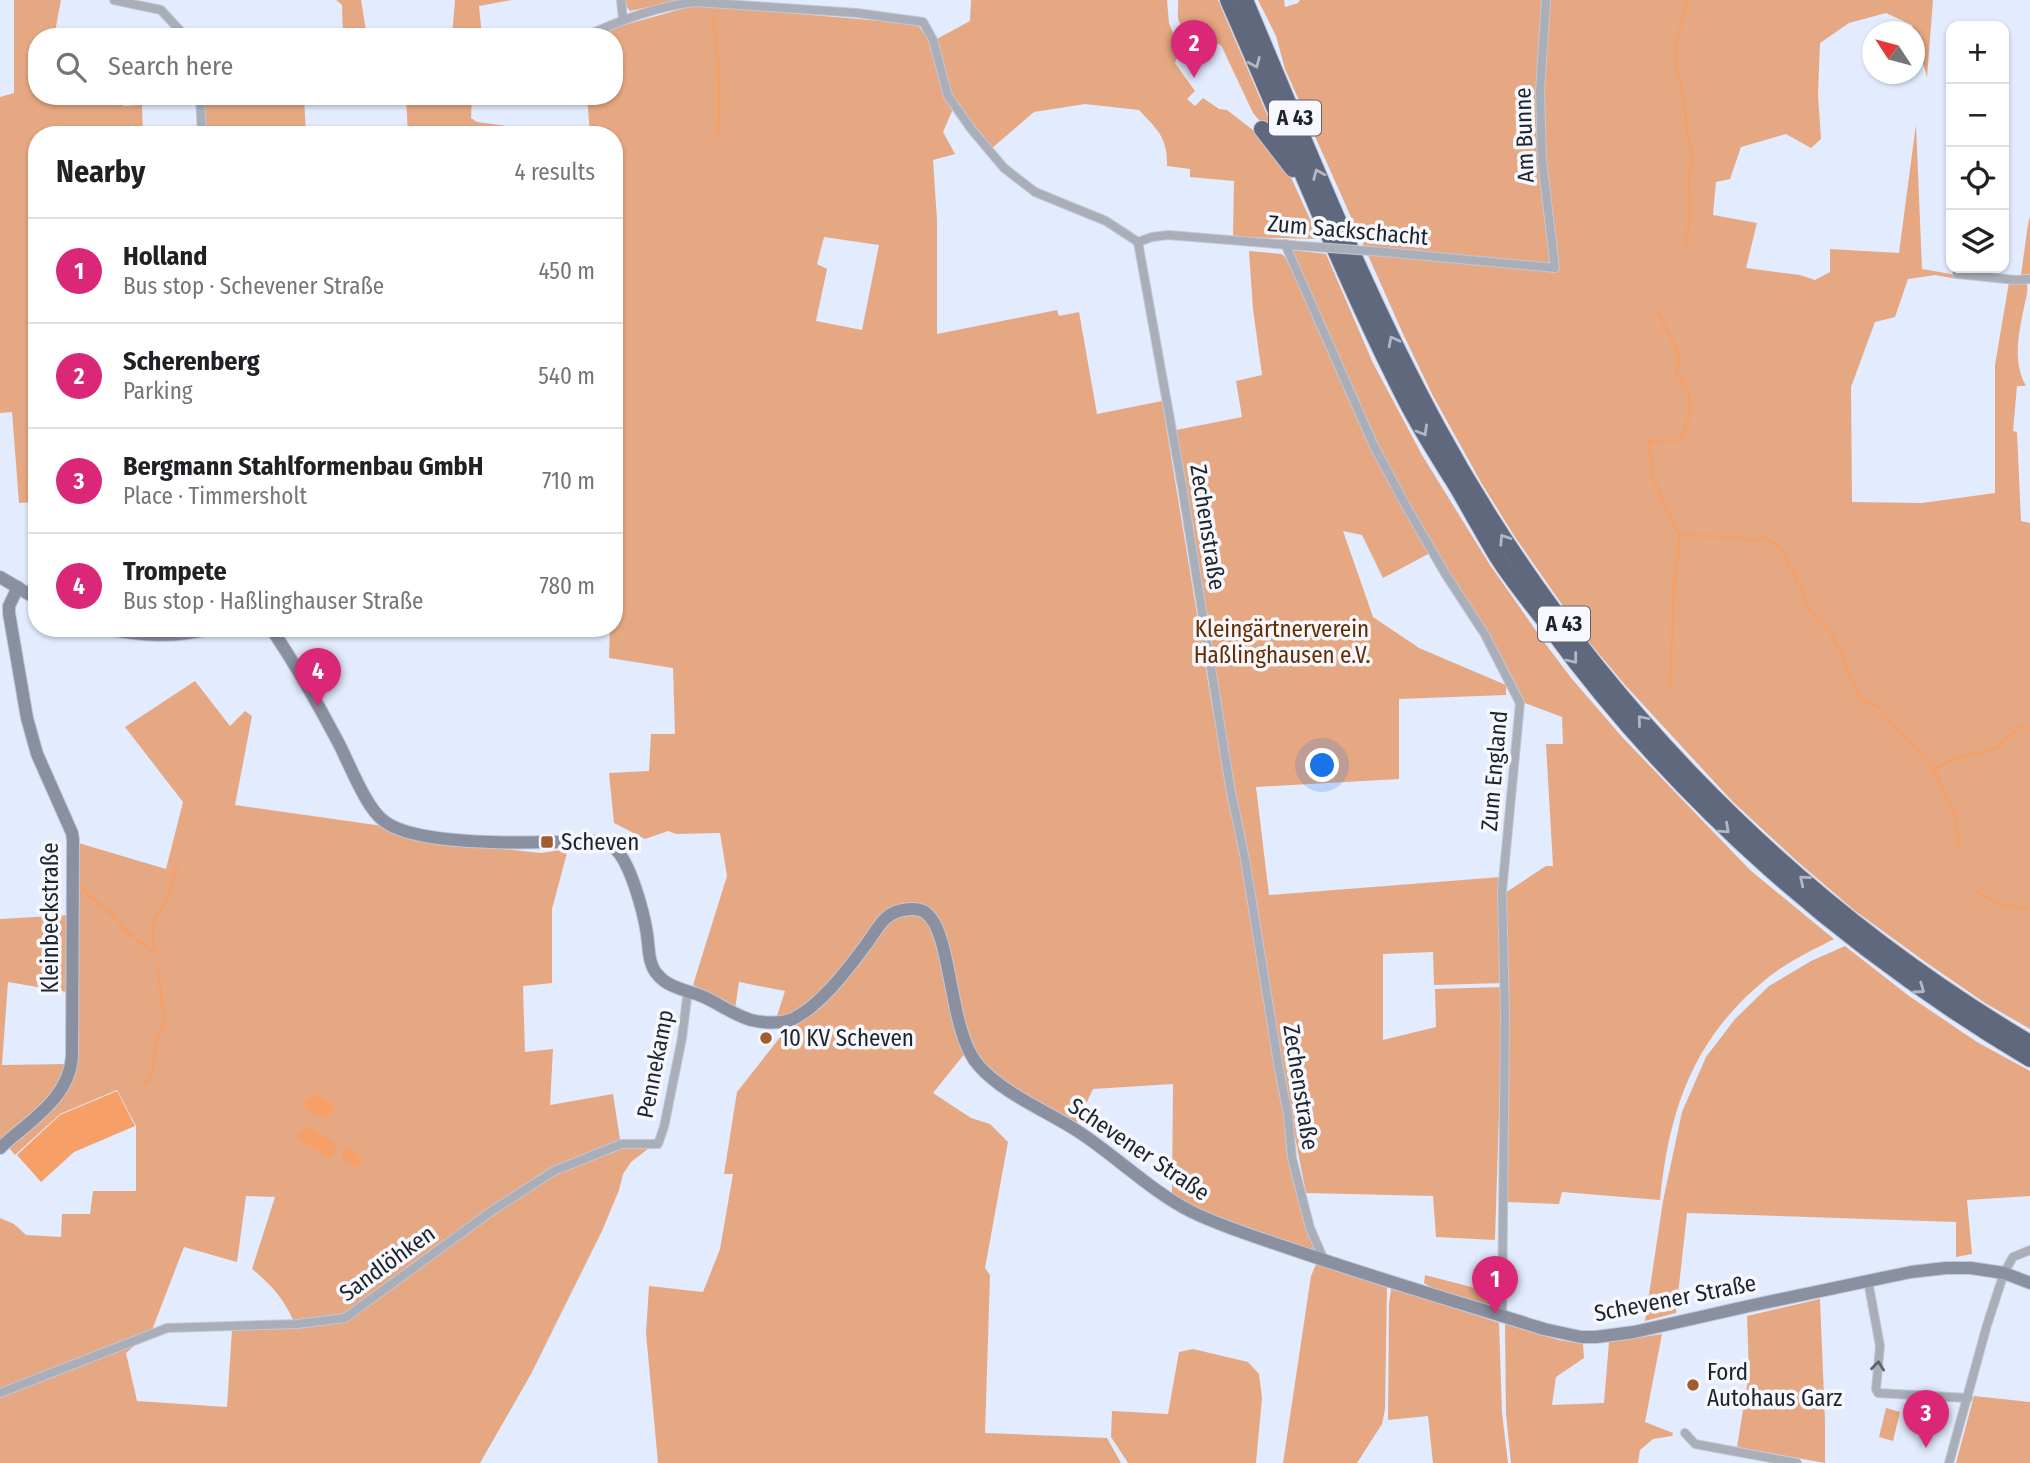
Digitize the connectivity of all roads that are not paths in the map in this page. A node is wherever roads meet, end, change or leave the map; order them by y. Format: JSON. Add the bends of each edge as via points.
{"nodes":[{"id":1,"x":114,"y":0,"type":"edge"},
{"id":2,"x":163,"y":0,"type":"edge"},
{"id":3,"x":621,"y":0,"type":"edge"},
{"id":4,"x":1228,"y":0,"type":"edge"},
{"id":5,"x":1245,"y":0,"type":"edge"},
{"id":6,"x":1546,"y":0,"type":"edge"},
{"id":7,"x":162,"y":10,"type":"junction"},
{"id":8,"x":623,"y":19,"type":"junction"},
{"id":9,"x":179,"y":28,"type":"edge"},
{"id":10,"x":604,"y":28,"type":"edge"},
{"id":11,"x":200,"y":105,"type":"edge"},
{"id":12,"x":202,"y":126,"type":"edge"},
{"id":13,"x":1262,"y":130,"type":"dead end"},
{"id":14,"x":1312,"y":197,"type":"junction"},
{"id":15,"x":1138,"y":242,"type":"junction"},
{"id":16,"x":1285,"y":244,"type":"junction"},
{"id":17,"x":1555,"y":268,"type":"joint"},
{"id":18,"x":1957,"y":274,"type":"dead end"},
{"id":19,"x":2030,"y":279,"type":"edge"},
{"id":20,"x":0,"y":577,"type":"edge"},
{"id":21,"x":18,"y":587,"type":"junction"},
{"id":22,"x":28,"y":593,"type":"edge"},
{"id":23,"x":276,"y":637,"type":"edge"},
{"id":24,"x":688,"y":990,"type":"junction"},
{"id":25,"x":2030,"y":1043,"type":"edge"},
{"id":26,"x":2030,"y":1059,"type":"edge"},
{"id":27,"x":658,"y":1144,"type":"joint"},
{"id":28,"x":0,"y":1147,"type":"edge"},
{"id":29,"x":2030,"y":1250,"type":"edge"},
{"id":30,"x":1324,"y":1260,"type":"junction"},
{"id":31,"x":2004,"y":1273,"type":"junction"},
{"id":32,"x":1868,"y":1281,"type":"junction"},
{"id":33,"x":2030,"y":1283,"type":"edge"},
{"id":34,"x":1502,"y":1316,"type":"junction"},
{"id":35,"x":0,"y":1393,"type":"edge"},
{"id":36,"x":1968,"y":1398,"type":"junction"},
{"id":37,"x":1685,"y":1433,"type":"dead end"},
{"id":38,"x":1797,"y":1463,"type":"edge"},
{"id":39,"x":1949,"y":1463,"type":"edge"}],
"edges":[{"from":1,"to":7,"type":"street"},
{"from":2,"to":7,"type":"street"},
{"from":3,"to":8,"type":"street"},
{"from":4,"to":14,"type":"highway","number":"A 43","one_way":true},
{"from":25,"to":5,"type":"highway","number":"A 43","one_way":true,"via":[[1903,961],[1750,834],[1661,744],[1558,617],[1503,538],[1438,429],[1345,237]]},
{"from":6,"to":17,"type":"street","name":"Am Bunne","via":[[1540,91],[1542,160]]},
{"from":7,"to":9,"type":"street"},
{"from":8,"to":10,"type":"street"},
{"from":8,"to":15,"type":"street","via":[[696,2],[923,22],[933,40],[948,96],[1004,168],[1035,192],[1106,221]]},
{"from":11,"to":12,"type":"street"},
{"from":13,"to":14,"type":"highway"},
{"from":14,"to":26,"type":"highway","number":"A 43","one_way":true,"via":[[1406,402],[1500,560],[1598,692],[1713,817],[1812,906],[1864,949]]},
{"from":15,"to":16,"type":"street","name":"Zum Sackschacht","via":[[1168,235]]},
{"from":15,"to":30,"type":"street","name":"Zechenstraße","via":[[1292,1158]]},
{"from":16,"to":17,"type":"street","name":"Zum Sackschacht","bridge":true},
{"from":16,"to":34,"type":"street","name":"Zum England","via":[[1374,446],[1520,703],[1502,892]]},
{"from":18,"to":19,"type":"street"},
{"from":20,"to":21,"type":"main road"},
{"from":21,"to":22,"type":"main road"},
{"from":21,"to":28,"type":"main road","name":"Kleinbeckstraße","via":[[9,612],[27,718],[73,840],[72,1058],[64,1088]]},
{"from":23,"to":24,"type":"main road","name":"Schevener Straße","via":[[383,821],[401,830],[456,840],[604,843],[618,852],[630,876],[653,969],[665,982]]},
{"from":24,"to":27,"type":"street","name":"Pennekamp"},
{"from":24,"to":30,"type":"main road","name":"Schevener Straße","via":[[753,1020],[792,1020],[819,1000],[887,917],[918,909],[934,921],[963,1037],[975,1062],[993,1080],[1105,1149],[1188,1210]]},
{"from":27,"to":35,"type":"street","name":"Sandlöhken","via":[[621,1144],[554,1171],[345,1318],[167,1328]]},
{"from":29,"to":31,"type":"street","via":[[2013,1257]]},
{"from":30,"to":34,"type":"main road","name":"Schevener Straße"},
{"from":31,"to":32,"type":"main road","name":"Schevener Straße","via":[[1946,1268]]},
{"from":31,"to":33,"type":"main road","name":"Schevener Straße"},
{"from":31,"to":36,"type":"street"},
{"from":32,"to":34,"type":"main road","name":"Schevener Straße","via":[[1596,1337],[1544,1329]]},
{"from":36,"to":32,"type":"street","one_way":true,"via":[[1878,1393],[1880,1346]]},
{"from":36,"to":39,"type":"street"},
{"from":37,"to":38,"type":"street","via":[[1695,1444]]}]}
